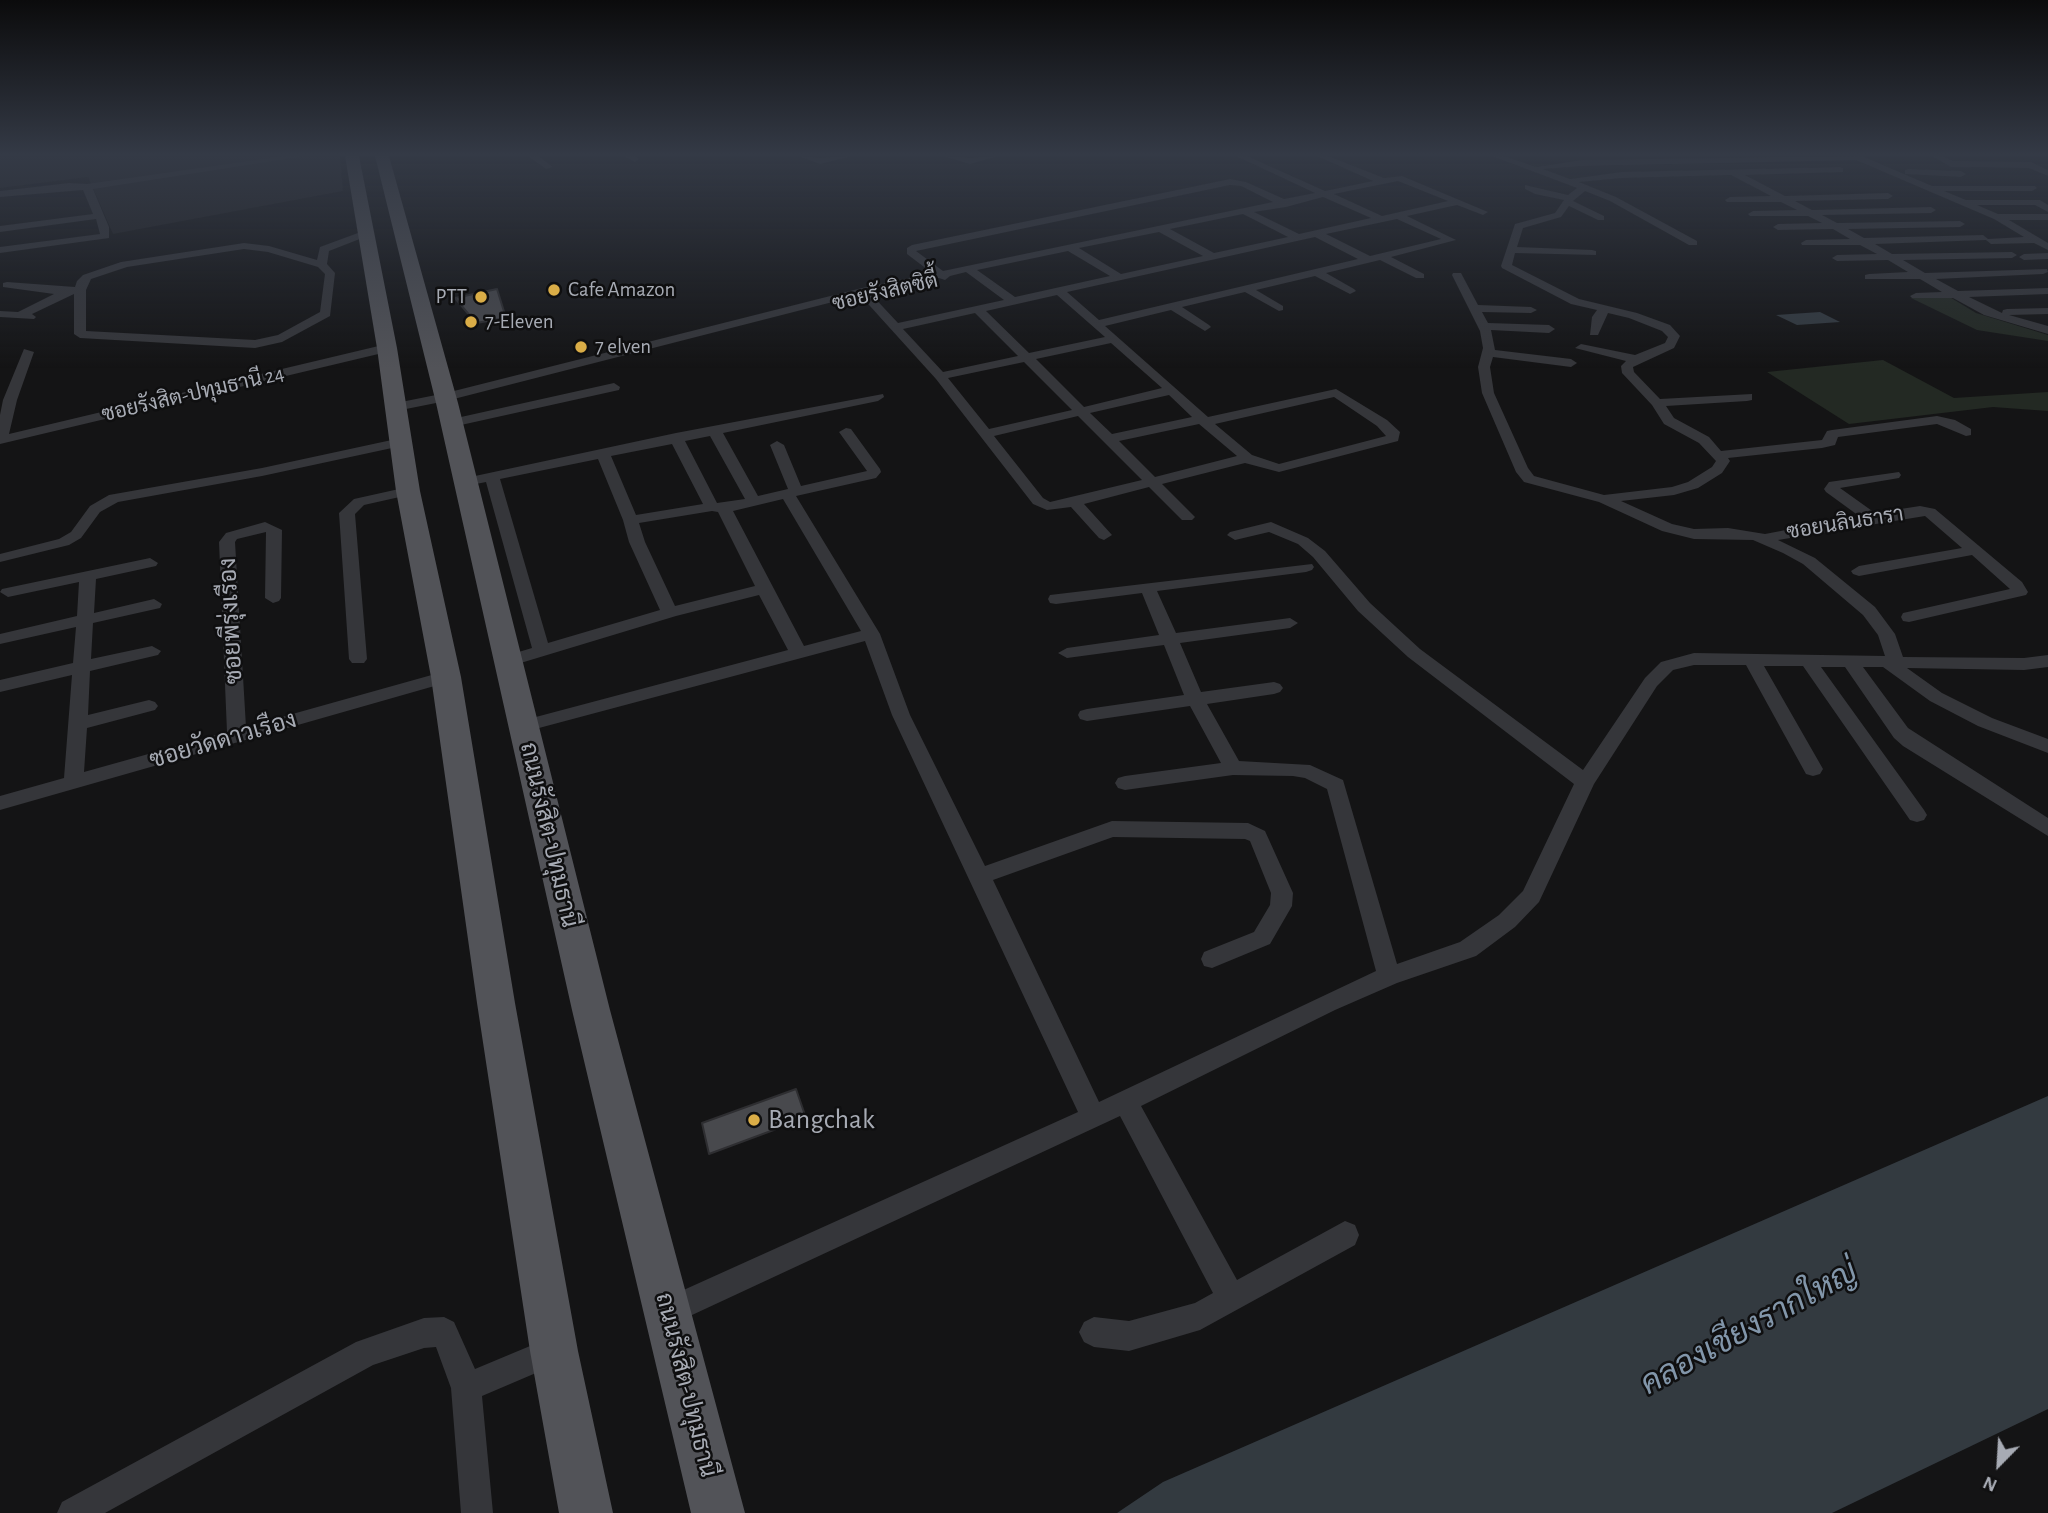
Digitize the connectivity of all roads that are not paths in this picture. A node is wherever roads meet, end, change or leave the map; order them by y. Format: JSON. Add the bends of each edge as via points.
{"nodes":[{"id":1,"x":104,"y":227,"type":"joint"},
{"id":2,"x":365,"y":227,"type":"edge"},
{"id":3,"x":400,"y":227,"type":"edge"},
{"id":4,"x":1007,"y":227,"type":"edge"},
{"id":5,"x":1155,"y":227,"type":"joint"},
{"id":6,"x":1276,"y":227,"type":"edge"},
{"id":7,"x":1349,"y":227,"type":"edge"},
{"id":8,"x":1423,"y":227,"type":"edge"},
{"id":9,"x":1519,"y":227,"type":"edge"},
{"id":10,"x":1664,"y":227,"type":"edge"},
{"id":11,"x":1778,"y":227,"type":"dead end"},
{"id":12,"x":1837,"y":227,"type":"junction"},
{"id":13,"x":1853,"y":227,"type":"edge"},
{"id":14,"x":2013,"y":227,"type":"edge"},
{"id":15,"x":54,"y":229,"type":"dead end"},
{"id":16,"x":2018,"y":230,"type":"joint"},
{"id":17,"x":980,"y":232,"type":"junction"},
{"id":18,"x":366,"y":233,"type":"junction"},
{"id":19,"x":1317,"y":234,"type":"junction"},
{"id":20,"x":2037,"y":235,"type":"junction"},
{"id":21,"x":1299,"y":238,"type":"junction"},
{"id":22,"x":1862,"y":241,"type":"junction"},
{"id":23,"x":1693,"y":243,"type":"dead end"},
{"id":24,"x":1806,"y":243,"type":"dead end"},
{"id":25,"x":2048,"y":247,"type":"edge"},
{"id":26,"x":1072,"y":248,"type":"junction"},
{"id":27,"x":324,"y":249,"type":"junction"},
{"id":28,"x":0,"y":250,"type":"edge"},
{"id":29,"x":1512,"y":250,"type":"junction"},
{"id":30,"x":1012,"y":253,"type":"junction"},
{"id":31,"x":1592,"y":253,"type":"dead end"},
{"id":32,"x":286,"y":255,"type":"junction"},
{"id":33,"x":2012,"y":255,"type":"dead end"},
{"id":34,"x":2048,"y":256,"type":"edge"},
{"id":35,"x":1213,"y":257,"type":"junction"},
{"id":36,"x":1382,"y":257,"type":"junction"},
{"id":37,"x":1887,"y":257,"type":"junction"},
{"id":38,"x":2024,"y":257,"type":"dead end"},
{"id":39,"x":1837,"y":258,"type":"dead end"},
{"id":40,"x":1369,"y":260,"type":"junction"},
{"id":41,"x":322,"y":265,"type":"junction"},
{"id":42,"x":970,"y":270,"type":"junction"},
{"id":43,"x":2043,"y":271,"type":"dead end"},
{"id":44,"x":1316,"y":272,"type":"junction"},
{"id":45,"x":1457,"y":275,"type":"dead end"},
{"id":46,"x":942,"y":276,"type":"junction"},
{"id":47,"x":1420,"y":276,"type":"dead end"},
{"id":48,"x":1920,"y":276,"type":"junction"},
{"id":49,"x":1869,"y":277,"type":"dead end"},
{"id":50,"x":1120,"y":278,"type":"junction"},
{"id":51,"x":4,"y":288,"type":"edge"},
{"id":52,"x":1247,"y":289,"type":"junction"},
{"id":53,"x":80,"y":290,"type":"junction"},
{"id":54,"x":1350,"y":291,"type":"dead end"},
{"id":55,"x":2048,"y":291,"type":"edge"},
{"id":56,"x":1059,"y":292,"type":"junction"},
{"id":57,"x":61,"y":294,"type":"junction"},
{"id":58,"x":864,"y":294,"type":"junction"},
{"id":59,"x":1953,"y":294,"type":"junction"},
{"id":60,"x":1916,"y":296,"type":"dead end"},
{"id":61,"x":0,"y":302,"type":"edge"},
{"id":62,"x":1014,"y":302,"type":"junction"},
{"id":63,"x":1173,"y":306,"type":"junction"},
{"id":64,"x":1279,"y":308,"type":"dead end"},
{"id":65,"x":1476,"y":308,"type":"junction"},
{"id":66,"x":979,"y":310,"type":"junction"},
{"id":67,"x":1531,"y":310,"type":"dead end"},
{"id":68,"x":41,"y":312,"type":"junction"},
{"id":69,"x":1602,"y":312,"type":"junction"},
{"id":70,"x":2048,"y":312,"type":"edge"},
{"id":71,"x":1988,"y":313,"type":"junction"},
{"id":72,"x":0,"y":314,"type":"edge"},
{"id":73,"x":1097,"y":324,"type":"junction"},
{"id":74,"x":1484,"y":326,"type":"junction"},
{"id":75,"x":897,"y":327,"type":"junction"},
{"id":76,"x":1205,"y":327,"type":"dead end"},
{"id":77,"x":1549,"y":329,"type":"dead end"},
{"id":78,"x":2048,"y":330,"type":"edge"},
{"id":79,"x":1594,"y":332,"type":"dead end"},
{"id":80,"x":1114,"y":339,"type":"junction"},
{"id":81,"x":387,"y":348,"type":"junction"},
{"id":82,"x":1581,"y":348,"type":"dead end"},
{"id":83,"x":28,"y":352,"type":"dead end"},
{"id":84,"x":1488,"y":354,"type":"junction"},
{"id":85,"x":1028,"y":357,"type":"junction"},
{"id":86,"x":1632,"y":357,"type":"junction"},
{"id":87,"x":1572,"y":363,"type":"dead end"},
{"id":88,"x":940,"y":376,"type":"junction"},
{"id":89,"x":614,"y":387,"type":"dead end"},
{"id":90,"x":1172,"y":390,"type":"junction"},
{"id":91,"x":878,"y":397,"type":"dead end"},
{"id":92,"x":1747,"y":397,"type":"dead end"},
{"id":93,"x":5,"y":402,"type":"edge"},
{"id":94,"x":1657,"y":403,"type":"junction"},
{"id":95,"x":396,"y":407,"type":"junction"},
{"id":96,"x":448,"y":408,"type":"junction"},
{"id":97,"x":1081,"y":411,"type":"junction"},
{"id":98,"x":1204,"y":420,"type":"junction"},
{"id":99,"x":714,"y":430,"type":"junction"},
{"id":100,"x":846,"y":432,"type":"dead end"},
{"id":101,"x":1966,"y":432,"type":"dead end"},
{"id":102,"x":984,"y":434,"type":"junction"},
{"id":103,"x":676,"y":437,"type":"junction"},
{"id":104,"x":1109,"y":439,"type":"junction"},
{"id":105,"x":1,"y":440,"type":"edge"},
{"id":106,"x":401,"y":442,"type":"junction"},
{"id":107,"x":777,"y":445,"type":"dead end"},
{"id":108,"x":603,"y":453,"type":"junction"},
{"id":109,"x":1720,"y":455,"type":"junction"},
{"id":110,"x":1247,"y":458,"type":"junction"},
{"id":111,"x":1894,"y":475,"type":"dead end"},
{"id":112,"x":479,"y":480,"type":"junction"},
{"id":113,"x":1150,"y":482,"type":"junction"},
{"id":114,"x":408,"y":491,"type":"junction"},
{"id":115,"x":791,"y":492,"type":"junction"},
{"id":116,"x":1604,"y":499,"type":"junction"},
{"id":117,"x":754,"y":501,"type":"junction"},
{"id":118,"x":1074,"y":502,"type":"junction"},
{"id":119,"x":718,"y":508,"type":"junction"},
{"id":120,"x":1186,"y":517,"type":"dead end"},
{"id":121,"x":1874,"y":519,"type":"junction"},
{"id":122,"x":631,"y":520,"type":"junction"},
{"id":123,"x":1104,"y":535,"type":"dead end"},
{"id":124,"x":1235,"y":535,"type":"dead end"},
{"id":125,"x":1766,"y":539,"type":"junction"},
{"id":126,"x":1975,"y":550,"type":"junction"},
{"id":127,"x":2,"y":558,"type":"dead end"},
{"id":128,"x":150,"y":563,"type":"dead end"},
{"id":129,"x":1306,"y":567,"type":"dead end"},
{"id":130,"x":1859,"y":571,"type":"dead end"},
{"id":131,"x":88,"y":576,"type":"junction"},
{"id":132,"x":1148,"y":588,"type":"junction"},
{"id":133,"x":763,"y":589,"type":"junction"},
{"id":134,"x":8,"y":592,"type":"dead end"},
{"id":135,"x":273,"y":598,"type":"dead end"},
{"id":136,"x":1056,"y":599,"type":"dead end"},
{"id":137,"x":154,"y":604,"type":"dead end"},
{"id":138,"x":670,"y":612,"type":"junction"},
{"id":139,"x":1909,"y":617,"type":"dead end"},
{"id":140,"x":85,"y":620,"type":"junction"},
{"id":141,"x":1290,"y":623,"type":"dead end"},
{"id":142,"x":871,"y":634,"type":"junction"},
{"id":143,"x":0,"y":639,"type":"edge"},
{"id":144,"x":1170,"y":639,"type":"junction"},
{"id":145,"x":152,"y":651,"type":"dead end"},
{"id":146,"x":542,"y":651,"type":"junction"},
{"id":147,"x":798,"y":652,"type":"junction"},
{"id":148,"x":1067,"y":653,"type":"dead end"},
{"id":149,"x":358,"y":659,"type":"dead end"},
{"id":150,"x":1751,"y":659,"type":"junction"},
{"id":151,"x":1807,"y":659,"type":"junction"},
{"id":152,"x":1849,"y":660,"type":"junction"},
{"id":153,"x":508,"y":661,"type":"junction"},
{"id":154,"x":1891,"y":661,"type":"junction"},
{"id":155,"x":2048,"y":661,"type":"edge"},
{"id":156,"x":82,"y":667,"type":"junction"},
{"id":157,"x":446,"y":677,"type":"junction"},
{"id":158,"x":0,"y":686,"type":"edge"},
{"id":159,"x":1274,"y":688,"type":"dead end"},
{"id":160,"x":1195,"y":699,"type":"junction"},
{"id":161,"x":149,"y":706,"type":"dead end"},
{"id":162,"x":1087,"y":715,"type":"dead end"},
{"id":163,"x":78,"y":724,"type":"junction"},
{"id":164,"x":524,"y":726,"type":"junction"},
{"id":165,"x":237,"y":736,"type":"junction"},
{"id":166,"x":2048,"y":746,"type":"edge"},
{"id":167,"x":1233,"y":768,"type":"junction"},
{"id":168,"x":1813,"y":769,"type":"dead end"},
{"id":169,"x":74,"y":782,"type":"junction"},
{"id":170,"x":1585,"y":782,"type":"junction"},
{"id":171,"x":1125,"y":783,"type":"dead end"},
{"id":172,"x":0,"y":803,"type":"edge"},
{"id":173,"x":1917,"y":815,"type":"dead end"},
{"id":174,"x":2048,"y":828,"type":"edge"},
{"id":175,"x":980,"y":876,"type":"junction"},
{"id":176,"x":1212,"y":959,"type":"dead end"},
{"id":177,"x":1389,"y":976,"type":"junction"},
{"id":178,"x":1125,"y":1101,"type":"junction"},
{"id":179,"x":1093,"y":1117,"type":"junction"},
{"id":180,"x":1345,"y":1235,"type":"dead end"},
{"id":181,"x":1231,"y":1298,"type":"junction"},
{"id":182,"x":667,"y":1312,"type":"junction"},
{"id":183,"x":1094,"y":1332,"type":"dead end"},
{"id":184,"x":554,"y":1351,"type":"junction"},
{"id":185,"x":466,"y":1388,"type":"junction"},
{"id":186,"x":73,"y":1513,"type":"edge"},
{"id":187,"x":477,"y":1513,"type":"edge"},
{"id":188,"x":586,"y":1513,"type":"edge"},
{"id":189,"x":719,"y":1513,"type":"edge"}],
"edges":[{"from":1,"to":15,"type":"street","via":[[52,234]]},
{"from":1,"to":28,"type":"street","via":[[102,237]]},
{"from":2,"to":18,"type":"main road"},
{"from":3,"to":96,"type":"main road","name":"ถนนรังสิต-ปทุมธานี"},
{"from":4,"to":17,"type":"street"},
{"from":5,"to":26,"type":"street","name":"ซอยรังสิตซิตี้"},
{"from":5,"to":35,"type":"street"},
{"from":6,"to":21,"type":"street"},
{"from":7,"to":19,"type":"street"},
{"from":8,"to":36,"type":"street","via":[[1451,240]]},
{"from":9,"to":29,"type":"street"},
{"from":10,"to":23,"type":"street"},
{"from":11,"to":12,"type":"street"},
{"from":12,"to":13,"type":"street"},
{"from":12,"to":22,"type":"street"},
{"from":14,"to":16,"type":"street"},
{"from":16,"to":20,"type":"street"},
{"from":17,"to":30,"type":"street"},
{"from":17,"to":46,"type":"street","via":[[912,248],[911,252]]},
{"from":18,"to":27,"type":"street"},
{"from":18,"to":81,"type":"main road"},
{"from":19,"to":21,"type":"street"},
{"from":19,"to":40,"type":"street"},
{"from":20,"to":22,"type":"street"},
{"from":20,"to":25,"type":"street"},
{"from":21,"to":35,"type":"street"},
{"from":22,"to":24,"type":"street"},
{"from":22,"to":37,"type":"street"},
{"from":26,"to":30,"type":"street","name":"ซอยรังสิตซิตี้"},
{"from":26,"to":50,"type":"street"},
{"from":27,"to":32,"type":"street"},
{"from":27,"to":41,"type":"street"},
{"from":29,"to":31,"type":"street"},
{"from":29,"to":69,"type":"street","via":[[1506,261],[1510,269],[1553,293]]},
{"from":30,"to":42,"type":"street","name":"ซอยรังสิตซิตี้"},
{"from":32,"to":41,"type":"street"},
{"from":32,"to":53,"type":"street","via":[[244,246],[125,264],[87,277]]},
{"from":33,"to":37,"type":"street"},
{"from":34,"to":38,"type":"street"},
{"from":35,"to":50,"type":"street"},
{"from":36,"to":40,"type":"street"},
{"from":36,"to":47,"type":"street"},
{"from":37,"to":39,"type":"street"},
{"from":37,"to":48,"type":"street"},
{"from":40,"to":44,"type":"street"},
{"from":41,"to":53,"type":"street","via":[[330,274],[326,314],[264,343],[82,336]]},
{"from":42,"to":46,"type":"street","name":"ซอยรังสิตซิตี้"},
{"from":42,"to":62,"type":"street"},
{"from":43,"to":48,"type":"street"},
{"from":44,"to":52,"type":"street"},
{"from":44,"to":54,"type":"street"},
{"from":45,"to":65,"type":"street"},
{"from":46,"to":58,"type":"street","name":"ซอยรังสิตซิตี้"},
{"from":48,"to":49,"type":"street"},
{"from":48,"to":59,"type":"street"},
{"from":50,"to":56,"type":"street"},
{"from":51,"to":57,"type":"street"},
{"from":52,"to":63,"type":"street"},
{"from":52,"to":64,"type":"street"},
{"from":53,"to":57,"type":"street"},
{"from":55,"to":59,"type":"street"},
{"from":56,"to":62,"type":"street"},
{"from":56,"to":73,"type":"street"},
{"from":57,"to":68,"type":"street"},
{"from":58,"to":75,"type":"street"},
{"from":58,"to":96,"type":"street","name":"ซอยรังสิตซิตี้"},
{"from":58,"to":96,"type":"street","name":"ซอยรังสิตซิตี้","via":[[671,340]]},
{"from":59,"to":60,"type":"street"},
{"from":59,"to":71,"type":"street"},
{"from":61,"to":68,"type":"street"},
{"from":62,"to":66,"type":"street"},
{"from":63,"to":73,"type":"street"},
{"from":63,"to":76,"type":"street"},
{"from":65,"to":67,"type":"street"},
{"from":65,"to":74,"type":"street"},
{"from":66,"to":75,"type":"street"},
{"from":66,"to":85,"type":"street"},
{"from":68,"to":72,"type":"street"},
{"from":69,"to":79,"type":"street"},
{"from":69,"to":86,"type":"street","via":[[1655,323],[1674,336],[1670,345]]},
{"from":70,"to":71,"type":"street"},
{"from":71,"to":78,"type":"street"},
{"from":73,"to":80,"type":"street"},
{"from":74,"to":77,"type":"street"},
{"from":74,"to":84,"type":"street"},
{"from":75,"to":88,"type":"street"},
{"from":80,"to":85,"type":"street"},
{"from":80,"to":90,"type":"street"},
{"from":81,"to":95,"type":"main road"},
{"from":81,"to":105,"type":"street","name":"ซอยรังสิต-ปทุมธานี 24"},
{"from":82,"to":86,"type":"street"},
{"from":83,"to":93,"type":"street"},
{"from":84,"to":87,"type":"street"},
{"from":84,"to":116,"type":"street","via":[[1484,368],[1488,393],[1529,480]]},
{"from":85,"to":88,"type":"street"},
{"from":85,"to":97,"type":"street"},
{"from":86,"to":94,"type":"street","via":[[1628,373]]},
{"from":88,"to":102,"type":"street"},
{"from":89,"to":96,"type":"street"},
{"from":90,"to":97,"type":"street"},
{"from":90,"to":98,"type":"street"},
{"from":91,"to":99,"type":"street"},
{"from":92,"to":94,"type":"street"},
{"from":93,"to":105,"type":"street"},
{"from":94,"to":109,"type":"street","via":[[1670,421]]},
{"from":95,"to":96,"type":"street"},
{"from":95,"to":106,"type":"main road"},
{"from":96,"to":112,"type":"main road","name":"ถนนรังสิต-ปทุมธานี"},
{"from":97,"to":102,"type":"street"},
{"from":97,"to":104,"type":"street"},
{"from":98,"to":104,"type":"street"},
{"from":98,"to":110,"type":"street"},
{"from":98,"to":110,"type":"street","via":[[1336,393],[1393,432],[1393,438],[1385,442],[1279,468]]},
{"from":99,"to":103,"type":"street"},
{"from":99,"to":117,"type":"street"},
{"from":100,"to":115,"type":"street","via":[[874,472]]},
{"from":101,"to":109,"type":"street","via":[[1937,420],[1832,434],[1830,442],[1822,444]]},
{"from":102,"to":118,"type":"street","via":[[1038,501],[1047,506]]},
{"from":103,"to":108,"type":"street"},
{"from":103,"to":119,"type":"street"},
{"from":104,"to":113,"type":"street"},
{"from":106,"to":114,"type":"main road"},
{"from":106,"to":127,"type":"street","via":[[114,498],[94,509],[64,542]]},
{"from":107,"to":115,"type":"street"},
{"from":108,"to":112,"type":"street"},
{"from":108,"to":122,"type":"street"},
{"from":109,"to":116,"type":"street","via":[[1723,461],[1717,470],[1693,485]]},
{"from":110,"to":113,"type":"street"},
{"from":111,"to":121,"type":"street","via":[[1831,489]]},
{"from":112,"to":146,"type":"street"},
{"from":112,"to":153,"type":"main road","name":"ถนนรังสิต-ปทุมธานี"},
{"from":113,"to":118,"type":"street"},
{"from":113,"to":120,"type":"street"},
{"from":114,"to":149,"type":"street","via":[[359,502],[347,513]]},
{"from":114,"to":157,"type":"main road"},
{"from":115,"to":117,"type":"street"},
{"from":115,"to":142,"type":"street"},
{"from":116,"to":125,"type":"street","via":[[1667,528]]},
{"from":117,"to":119,"type":"street"},
{"from":118,"to":123,"type":"street"},
{"from":119,"to":122,"type":"street"},
{"from":119,"to":133,"type":"street"},
{"from":121,"to":125,"type":"street","name":"ซอยนลินธารา"},
{"from":121,"to":126,"type":"street","name":"ซอยนลินธารา","via":[[1930,512]]},
{"from":122,"to":138,"type":"street"},
{"from":124,"to":170,"type":"street","via":[[1271,527],[1303,541],[1414,653]]},
{"from":125,"to":154,"type":"street","via":[[1809,561],[1869,611],[1886,634]]},
{"from":126,"to":130,"type":"street"},
{"from":126,"to":139,"type":"street","name":"ซอยนลินธารา","via":[[2020,592]]},
{"from":128,"to":131,"type":"street"},
{"from":129,"to":132,"type":"street"},
{"from":131,"to":134,"type":"street"},
{"from":131,"to":140,"type":"street"},
{"from":132,"to":136,"type":"street"},
{"from":132,"to":144,"type":"street"},
{"from":133,"to":138,"type":"street"},
{"from":133,"to":147,"type":"street"},
{"from":135,"to":165,"type":"street","name":"ซอยพีรุ่งเรือง","via":[[274,530],[265,527],[231,536],[227,541]]},
{"from":137,"to":140,"type":"street"},
{"from":138,"to":146,"type":"street"},
{"from":140,"to":143,"type":"street"},
{"from":140,"to":156,"type":"street"},
{"from":141,"to":144,"type":"street"},
{"from":142,"to":147,"type":"street"},
{"from":142,"to":175,"type":"street","via":[[901,715]]},
{"from":144,"to":148,"type":"street"},
{"from":144,"to":160,"type":"street"},
{"from":145,"to":156,"type":"street"},
{"from":146,"to":153,"type":"street"},
{"from":147,"to":164,"type":"street"},
{"from":150,"to":151,"type":"street"},
{"from":150,"to":168,"type":"street"},
{"from":150,"to":170,"type":"street","via":[[1694,659],[1667,666],[1651,682]]},
{"from":151,"to":152,"type":"street"},
{"from":151,"to":173,"type":"street"},
{"from":152,"to":154,"type":"street"},
{"from":152,"to":174,"type":"street","via":[[1910,741]]},
{"from":153,"to":164,"type":"main road","name":"ถนนรังสิต-ปทุมธานี"},
{"from":154,"to":155,"type":"street"},
{"from":154,"to":166,"type":"street","via":[[1936,697],[1985,723]]},
{"from":156,"to":158,"type":"street"},
{"from":156,"to":163,"type":"street"},
{"from":157,"to":165,"type":"street","name":"ซอยวัดดาวเรือง"},
{"from":157,"to":184,"type":"main road"},
{"from":159,"to":160,"type":"street"},
{"from":160,"to":162,"type":"street"},
{"from":160,"to":167,"type":"street"},
{"from":161,"to":163,"type":"street"},
{"from":163,"to":169,"type":"street"},
{"from":164,"to":182,"type":"main road","name":"ถนนรังสิต-ปทุมธานี"},
{"from":165,"to":169,"type":"street","name":"ซอยวัดดาวเรือง"},
{"from":167,"to":171,"type":"street"},
{"from":167,"to":177,"type":"street","via":[[1293,769],[1336,785]]},
{"from":169,"to":172,"type":"street","name":"ซอยวัดดาวเรือง"},
{"from":170,"to":177,"type":"street","via":[[1531,896],[1507,921],[1468,949]]},
{"from":175,"to":176,"type":"street","via":[[1112,829],[1248,831],[1258,836],[1282,893],[1281,906],[1262,938]]},
{"from":175,"to":179,"type":"street"},
{"from":177,"to":178,"type":"street"},
{"from":178,"to":179,"type":"street"},
{"from":178,"to":181,"type":"street"},
{"from":179,"to":182,"type":"street"},
{"from":180,"to":181,"type":"street"},
{"from":181,"to":183,"type":"street","via":[[1200,1316],[1152,1331],[1129,1336]]},
{"from":182,"to":189,"type":"main road","name":"ถนนรังสิต-ปทุมธานี"},
{"from":184,"to":185,"type":"street"},
{"from":184,"to":188,"type":"main road"},
{"from":185,"to":186,"type":"street","via":[[444,1332],[424,1333],[366,1352]]},
{"from":185,"to":187,"type":"street"}]}
